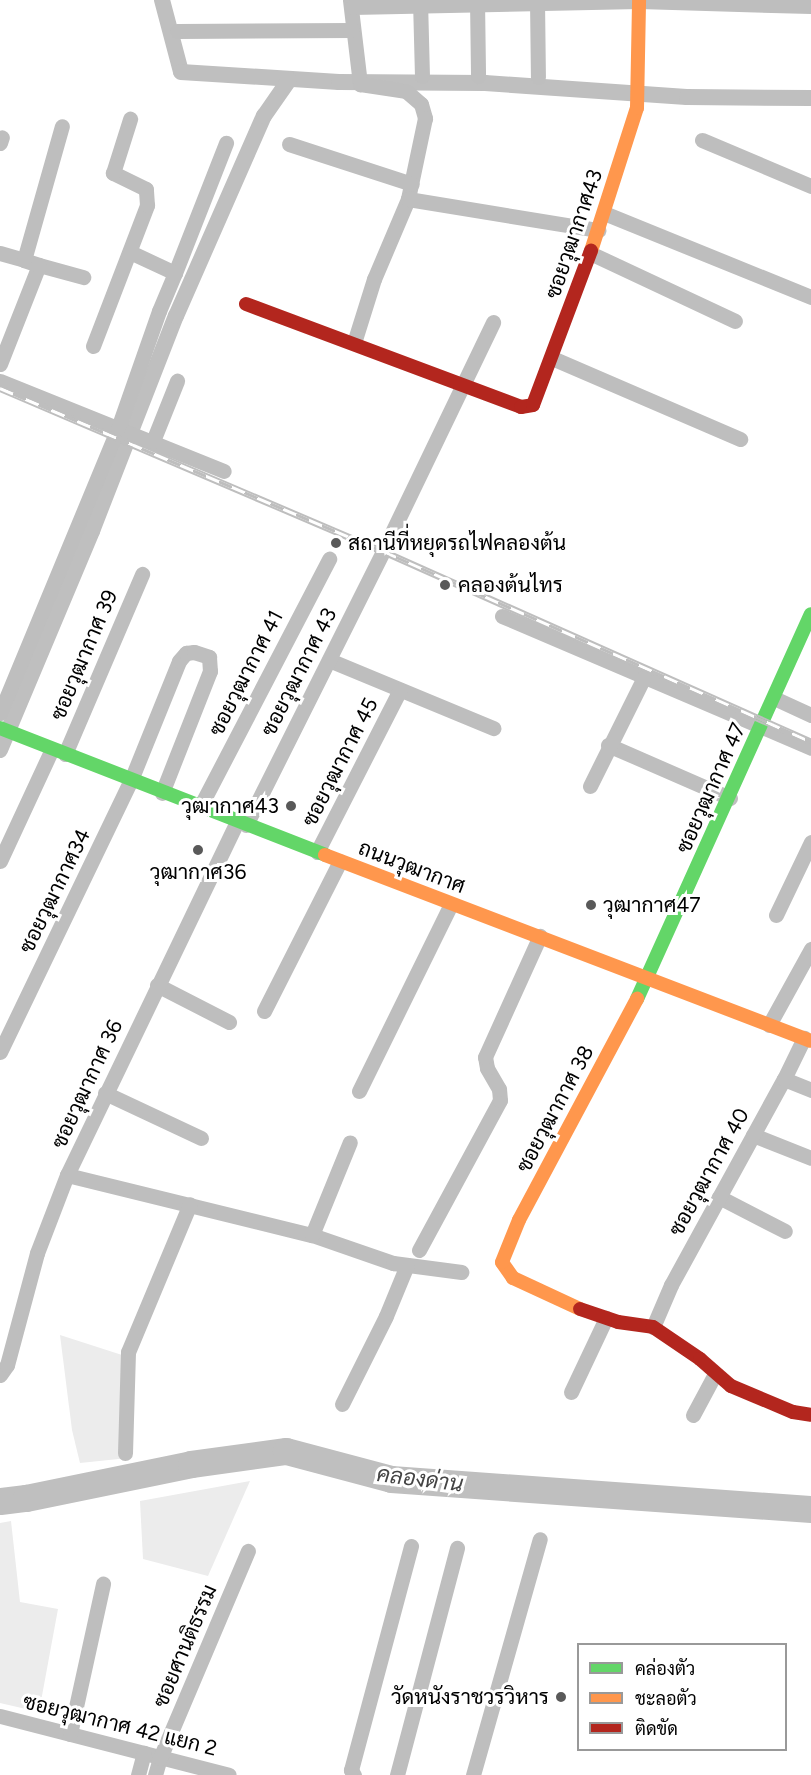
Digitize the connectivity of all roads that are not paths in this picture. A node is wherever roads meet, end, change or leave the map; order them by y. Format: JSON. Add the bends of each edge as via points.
{"nodes":[{"id":1,"x":639,"y":1,"type":"edge"},
{"id":2,"x":477,"y":2,"type":"edge"},
{"id":3,"x":537,"y":2,"type":"edge"},
{"id":4,"x":420,"y":3,"type":"edge"},
{"id":5,"x":351,"y":4,"type":"edge"},
{"id":6,"x":811,"y":6,"type":"edge"},
{"id":7,"x":352,"y":30,"type":"junction"},
{"id":8,"x":177,"y":31,"type":"dead end"},
{"id":9,"x":422,"y":76,"type":"dead end"},
{"id":10,"x":478,"y":76,"type":"dead end"},
{"id":11,"x":538,"y":77,"type":"dead end"},
{"id":12,"x":130,"y":119,"type":"dead end"},
{"id":13,"x":62,"y":126,"type":"dead end"},
{"id":14,"x":702,"y":140,"type":"dead end"},
{"id":15,"x":226,"y":143,"type":"dead end"},
{"id":16,"x":289,"y":144,"type":"dead end"},
{"id":17,"x":412,"y":184,"type":"junction"},
{"id":18,"x":811,"y":186,"type":"edge"},
{"id":19,"x":408,"y":200,"type":"junction"},
{"id":20,"x":604,"y":213,"type":"junction"},
{"id":21,"x":598,"y":230,"type":"junction"},
{"id":22,"x":130,"y":252,"type":"junction"},
{"id":23,"x":0,"y":253,"type":"edge"},
{"id":24,"x":590,"y":254,"type":"junction"},
{"id":25,"x":24,"y":260,"type":"junction"},
{"id":26,"x":39,"y":265,"type":"junction"},
{"id":27,"x":175,"y":273,"type":"junction"},
{"id":28,"x":82,"y":277,"type":"dead end"},
{"id":29,"x":811,"y":297,"type":"edge"},
{"id":30,"x":246,"y":304,"type":"dead end"},
{"id":31,"x":735,"y":321,"type":"dead end"},
{"id":32,"x":493,"y":322,"type":"dead end"},
{"id":33,"x":354,"y":343,"type":"junction"},
{"id":34,"x":93,"y":346,"type":"dead end"},
{"id":35,"x":552,"y":358,"type":"junction"},
{"id":36,"x":0,"y":364,"type":"edge"},
{"id":37,"x":0,"y":381,"type":"edge"},
{"id":38,"x":177,"y":381,"type":"dead end"},
{"id":39,"x":465,"y":384,"type":"junction"},
{"id":40,"x":121,"y":429,"type":"junction"},
{"id":41,"x":147,"y":439,"type":"junction"},
{"id":42,"x":740,"y":439,"type":"dead end"},
{"id":43,"x":224,"y":471,"type":"dead end"},
{"id":44,"x":329,"y":559,"type":"dead end"},
{"id":45,"x":142,"y":574,"type":"dead end"},
{"id":46,"x":811,"y":614,"type":"edge"},
{"id":47,"x":502,"y":616,"type":"dead end"},
{"id":48,"x":329,"y":660,"type":"junction"},
{"id":49,"x":644,"y":677,"type":"junction"},
{"id":50,"x":400,"y":690,"type":"junction"},
{"id":51,"x":774,"y":698,"type":"junction"},
{"id":52,"x":0,"y":713,"type":"edge"},
{"id":53,"x":811,"y":715,"type":"edge"},
{"id":54,"x":761,"y":727,"type":"junction"},
{"id":55,"x":493,"y":728,"type":"dead end"},
{"id":56,"x":7,"y":731,"type":"edge"},
{"id":57,"x":608,"y":745,"type":"junction"},
{"id":58,"x":811,"y":748,"type":"edge"},
{"id":59,"x":58,"y":751,"type":"junction"},
{"id":60,"x":131,"y":780,"type":"junction"},
{"id":61,"x":590,"y":786,"type":"dead end"},
{"id":62,"x":162,"y":793,"type":"junction"},
{"id":63,"x":730,"y":798,"type":"junction"},
{"id":64,"x":200,"y":807,"type":"junction"},
{"id":65,"x":242,"y":823,"type":"junction"},
{"id":66,"x":811,"y":842,"type":"edge"},
{"id":67,"x":317,"y":852,"type":"junction"},
{"id":68,"x":0,"y":861,"type":"edge"},
{"id":69,"x":340,"y":861,"type":"junction"},
{"id":70,"x":451,"y":904,"type":"junction"},
{"id":71,"x":776,"y":915,"type":"dead end"},
{"id":72,"x":540,"y":936,"type":"junction"},
{"id":73,"x":811,"y":950,"type":"edge"},
{"id":74,"x":648,"y":978,"type":"junction"},
{"id":75,"x":157,"y":985,"type":"junction"},
{"id":76,"x":264,"y":1011,"type":"dead end"},
{"id":77,"x":229,"y":1022,"type":"dead end"},
{"id":78,"x":769,"y":1025,"type":"junction"},
{"id":79,"x":807,"y":1039,"type":"edge"},
{"id":80,"x":0,"y":1052,"type":"edge"},
{"id":81,"x":784,"y":1079,"type":"junction"},
{"id":82,"x":811,"y":1090,"type":"edge"},
{"id":83,"x":359,"y":1091,"type":"dead end"},
{"id":84,"x":105,"y":1093,"type":"junction"},
{"id":85,"x":753,"y":1135,"type":"junction"},
{"id":86,"x":201,"y":1138,"type":"dead end"},
{"id":87,"x":350,"y":1142,"type":"dead end"},
{"id":88,"x":811,"y":1158,"type":"edge"},
{"id":89,"x":67,"y":1175,"type":"junction"},
{"id":90,"x":719,"y":1197,"type":"junction"},
{"id":91,"x":190,"y":1204,"type":"junction"},
{"id":92,"x":785,"y":1231,"type":"dead end"},
{"id":93,"x":312,"y":1234,"type":"junction"},
{"id":94,"x":419,"y":1250,"type":"dead end"},
{"id":95,"x":406,"y":1265,"type":"junction"},
{"id":96,"x":461,"y":1272,"type":"dead end"},
{"id":97,"x":606,"y":1318,"type":"junction"},
{"id":98,"x":653,"y":1327,"type":"junction"},
{"id":99,"x":715,"y":1374,"type":"junction"},
{"id":100,"x":0,"y":1375,"type":"edge"},
{"id":101,"x":571,"y":1392,"type":"dead end"},
{"id":102,"x":342,"y":1404,"type":"dead end"},
{"id":103,"x":693,"y":1415,"type":"dead end"},
{"id":104,"x":811,"y":1415,"type":"edge"},
{"id":105,"x":125,"y":1454,"type":"dead end"},
{"id":106,"x":540,"y":1539,"type":"dead end"},
{"id":107,"x":411,"y":1546,"type":"dead end"},
{"id":108,"x":457,"y":1548,"type":"dead end"},
{"id":109,"x":248,"y":1551,"type":"dead end"},
{"id":110,"x":103,"y":1584,"type":"dead end"},
{"id":111,"x":0,"y":1716,"type":"edge"},
{"id":112,"x":70,"y":1734,"type":"junction"},
{"id":113,"x":144,"y":1753,"type":"junction"},
{"id":114,"x":160,"y":1758,"type":"junction"},
{"id":115,"x":138,"y":1775,"type":"edge"},
{"id":116,"x":155,"y":1775,"type":"edge"},
{"id":117,"x":229,"y":1775,"type":"edge"},
{"id":118,"x":354,"y":1775,"type":"edge"},
{"id":119,"x":397,"y":1775,"type":"edge"},
{"id":120,"x":473,"y":1775,"type":"edge"}],
"edges":[{"from":1,"to":3,"type":"street"},
{"from":1,"to":6,"type":"street"},
{"from":1,"to":20,"type":"street","name":"ซอยวุฒากาศ43","via":[[637,108]]},
{"from":2,"to":3,"type":"street"},
{"from":2,"to":4,"type":"street"},
{"from":2,"to":10,"type":"street"},
{"from":3,"to":11,"type":"street"},
{"from":4,"to":5,"type":"street"},
{"from":4,"to":9,"type":"street"},
{"from":5,"to":7,"type":"street"},
{"from":7,"to":8,"type":"street"},
{"from":7,"to":17,"type":"street","via":[[359,80],[406,91],[421,104],[424,132]]},
{"from":12,"to":22,"type":"street","via":[[113,173],[146,189],[148,196]]},
{"from":13,"to":25,"type":"street"},
{"from":14,"to":18,"type":"street"},
{"from":15,"to":27,"type":"street"},
{"from":16,"to":17,"type":"street"},
{"from":17,"to":19,"type":"street"},
{"from":19,"to":21,"type":"street"},
{"from":19,"to":33,"type":"street","via":[[374,279]]},
{"from":20,"to":21,"type":"street","name":"ซอยวุฒากาศ43"},
{"from":20,"to":29,"type":"street"},
{"from":21,"to":24,"type":"street","name":"ซอยวุฒากาศ43"},
{"from":22,"to":27,"type":"street"},
{"from":22,"to":34,"type":"street"},
{"from":23,"to":25,"type":"street"},
{"from":24,"to":31,"type":"street"},
{"from":24,"to":35,"type":"street","name":"ซอยวุฒากาศ43"},
{"from":25,"to":26,"type":"street"},
{"from":26,"to":28,"type":"street"},
{"from":26,"to":36,"type":"street"},
{"from":27,"to":40,"type":"street","via":[[159,310]]},
{"from":30,"to":33,"type":"street","name":"ซอยวุฒากาศ43"},
{"from":32,"to":39,"type":"street"},
{"from":33,"to":39,"type":"street","name":"ซอยวุฒากาศ43"},
{"from":35,"to":39,"type":"street","name":"ซอยวุฒากาศ43","via":[[533,405],[521,407]]},
{"from":35,"to":42,"type":"street"},
{"from":37,"to":40,"type":"street"},
{"from":38,"to":41,"type":"street"},
{"from":39,"to":48,"type":"street","name":"ซอยวุฒากาศ 43"},
{"from":40,"to":41,"type":"street"},
{"from":40,"to":52,"type":"street"},
{"from":41,"to":43,"type":"street"},
{"from":44,"to":64,"type":"street","name":"ซอยวุฒากาศ 41"},
{"from":45,"to":59,"type":"street","name":"ซอยวุฒากาศ 39"},
{"from":46,"to":51,"type":"street","name":"ซอยวุฒากาศ 47"},
{"from":47,"to":49,"type":"street"},
{"from":48,"to":50,"type":"street"},
{"from":48,"to":65,"type":"street","name":"ซอยวุฒากาศ 43"},
{"from":49,"to":54,"type":"street"},
{"from":49,"to":57,"type":"street"},
{"from":50,"to":55,"type":"street"},
{"from":50,"to":67,"type":"street","name":"ซอยวุฒากาศ 45"},
{"from":51,"to":53,"type":"street"},
{"from":51,"to":54,"type":"street","name":"ซอยวุฒากาศ 47"},
{"from":54,"to":58,"type":"street"},
{"from":54,"to":63,"type":"street","name":"ซอยวุฒากาศ 47"},
{"from":56,"to":59,"type":"street","name":"ถนนวุฒากาศ"},
{"from":57,"to":61,"type":"street"},
{"from":57,"to":63,"type":"street"},
{"from":59,"to":60,"type":"street","name":"ถนนวุฒากาศ"},
{"from":59,"to":68,"type":"street","name":"ซอยวุฒากาศ 39"},
{"from":60,"to":62,"type":"street","name":"ถนนวุฒากาศ"},
{"from":60,"to":62,"type":"street","name":"ซอยวุฒากาศ34","via":[[179,661],[186,653],[209,657],[210,671]]},
{"from":60,"to":80,"type":"street","name":"ซอยวุฒากาศ34"},
{"from":62,"to":64,"type":"street","name":"ถนนวุฒากาศ"},
{"from":63,"to":74,"type":"street","name":"ซอยวุฒากาศ 47"},
{"from":64,"to":65,"type":"street","name":"ถนนวุฒากาศ"},
{"from":65,"to":67,"type":"street","name":"ถนนวุฒากาศ"},
{"from":65,"to":75,"type":"street","name":"ซอยวุฒากาศ 36"},
{"from":66,"to":71,"type":"street"},
{"from":67,"to":69,"type":"street","name":"ถนนวุฒากาศ"},
{"from":69,"to":70,"type":"street","name":"ถนนวุฒากาศ"},
{"from":69,"to":76,"type":"street"},
{"from":70,"to":72,"type":"street","name":"ถนนวุฒากาศ"},
{"from":70,"to":83,"type":"street"},
{"from":72,"to":74,"type":"street","name":"ถนนวุฒากาศ"},
{"from":72,"to":94,"type":"street","via":[[485,1057],[500,1100]]},
{"from":73,"to":78,"type":"street"},
{"from":74,"to":78,"type":"street","name":"ถนนวุฒากาศ"},
{"from":74,"to":97,"type":"street","name":"ซอยวุฒากาศ 38","via":[[519,1220],[502,1262],[513,1278]]},
{"from":75,"to":77,"type":"street"},
{"from":75,"to":84,"type":"street","name":"ซอยวุฒากาศ 36"},
{"from":78,"to":79,"type":"street","name":"ถนนวุฒากาศ"},
{"from":79,"to":81,"type":"street","name":"ซอยวุฒากาศ 40"},
{"from":81,"to":82,"type":"street"},
{"from":81,"to":85,"type":"street","name":"ซอยวุฒากาศ 40"},
{"from":84,"to":86,"type":"street"},
{"from":84,"to":89,"type":"street","name":"ซอยวุฒากาศ 36"},
{"from":85,"to":88,"type":"street"},
{"from":85,"to":90,"type":"street","name":"ซอยวุฒากาศ 40"},
{"from":87,"to":93,"type":"street"},
{"from":89,"to":91,"type":"street"},
{"from":89,"to":100,"type":"street","name":"ซอยวุฒากาศ 36","via":[[37,1253],[7,1365]]},
{"from":90,"to":92,"type":"street"},
{"from":90,"to":98,"type":"street","name":"ซอยวุฒากาศ 40"},
{"from":91,"to":93,"type":"street"},
{"from":91,"to":105,"type":"street","via":[[128,1352]]},
{"from":93,"to":95,"type":"street"},
{"from":95,"to":96,"type":"street"},
{"from":95,"to":102,"type":"street","via":[[386,1316]]},
{"from":97,"to":98,"type":"street"},
{"from":97,"to":101,"type":"street"},
{"from":98,"to":99,"type":"street"},
{"from":99,"to":103,"type":"street"},
{"from":99,"to":104,"type":"street","via":[[731,1386]]},
{"from":106,"to":120,"type":"street"},
{"from":107,"to":118,"type":"street","via":[[351,1770]]},
{"from":108,"to":119,"type":"street"},
{"from":109,"to":114,"type":"street","name":"ซอยศานติธรรม"},
{"from":110,"to":112,"type":"street"},
{"from":111,"to":112,"type":"street","name":"ซอยวุฒากาศ 42 แยก 2"},
{"from":112,"to":113,"type":"street","name":"ซอยวุฒากาศ 42 แยก 2"},
{"from":113,"to":114,"type":"street","name":"ซอยวุฒากาศ 42 แยก 2"},
{"from":113,"to":115,"type":"street"},
{"from":114,"to":116,"type":"street","name":"ซอยศานติธรรม"},
{"from":114,"to":117,"type":"street","name":"ซอยวุฒากาศ 42 แยก 2"}]}
